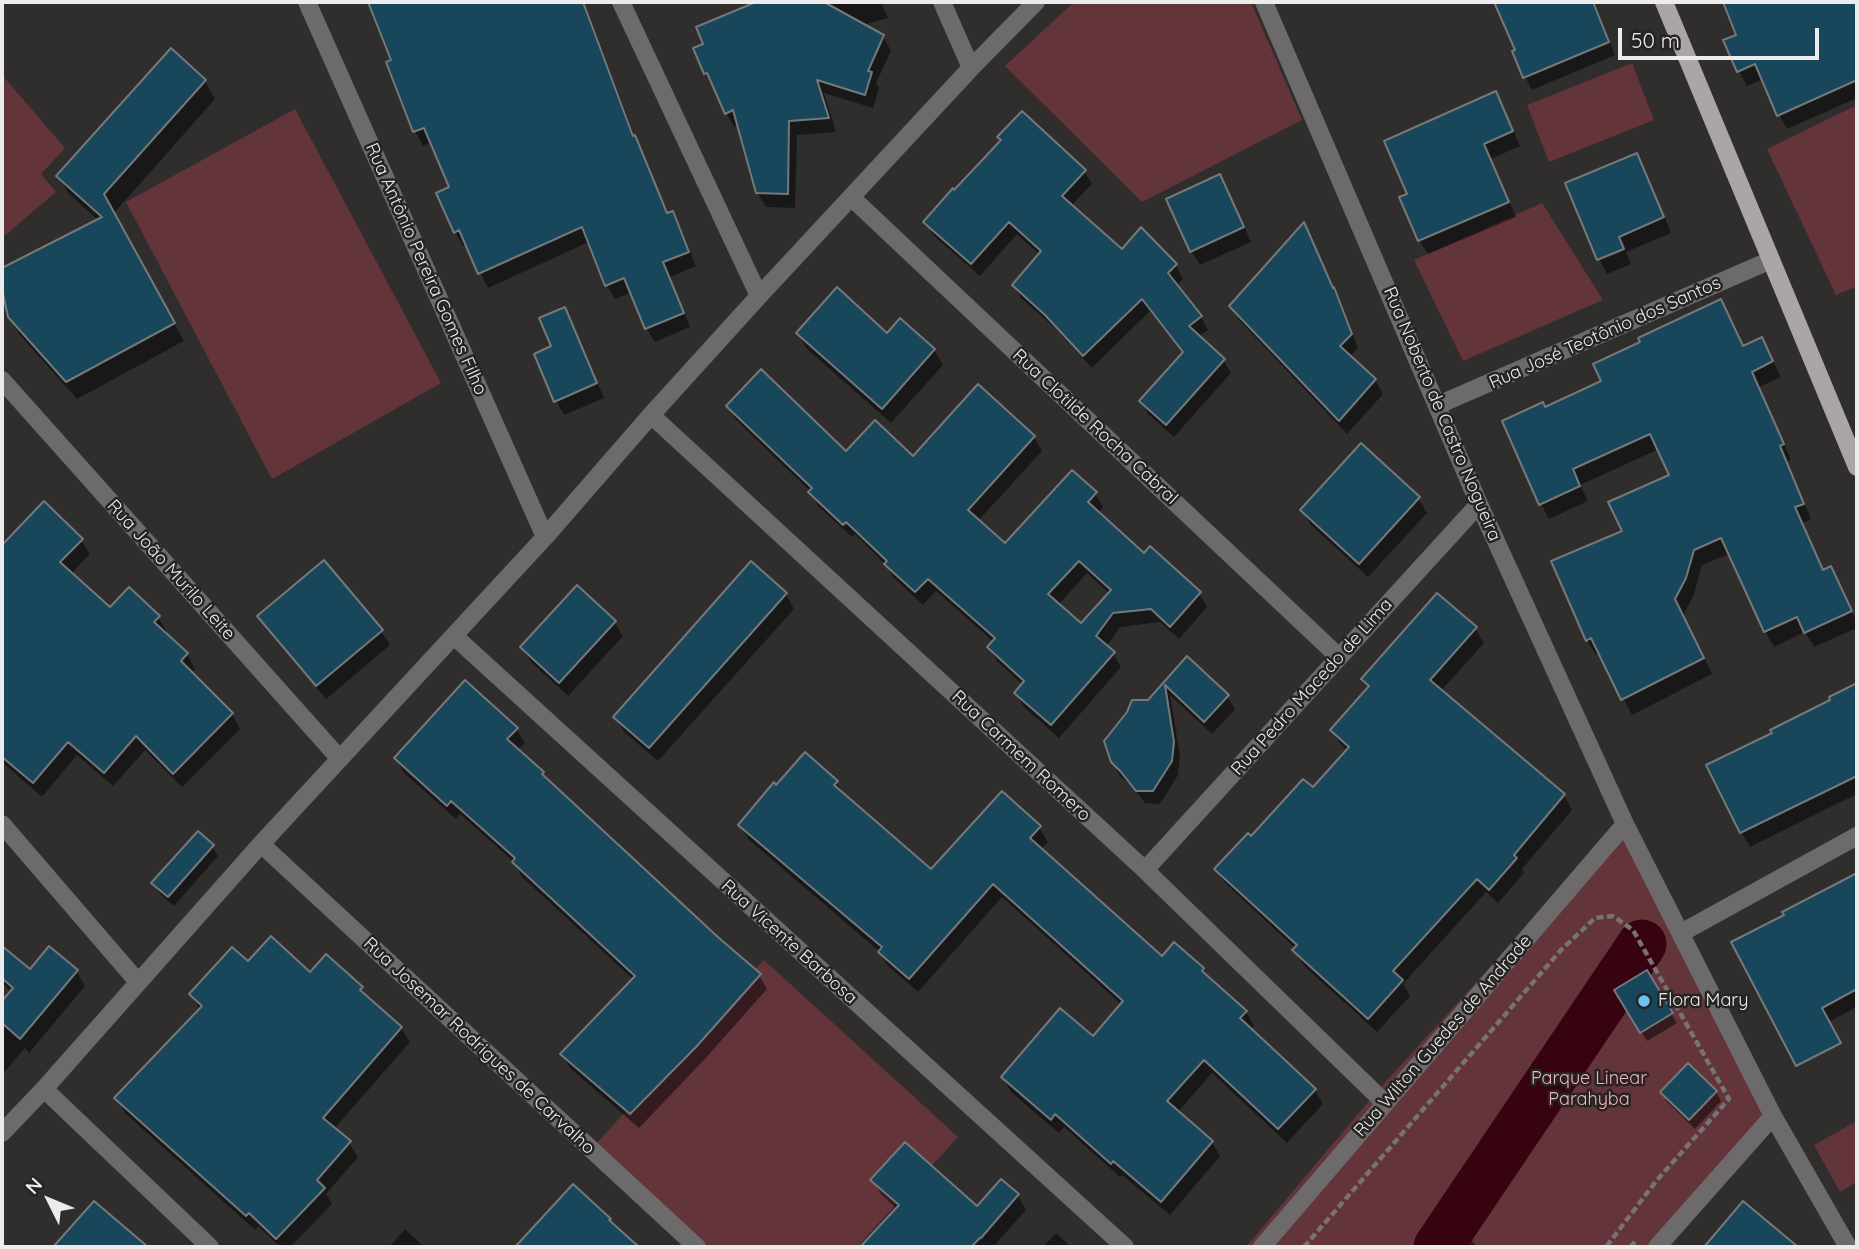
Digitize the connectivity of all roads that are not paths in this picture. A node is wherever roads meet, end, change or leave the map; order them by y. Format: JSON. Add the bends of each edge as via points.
{"nodes":[{"id":1,"x":307,"y":2,"type":"edge"},
{"id":2,"x":621,"y":2,"type":"edge"},
{"id":3,"x":942,"y":2,"type":"edge"},
{"id":4,"x":1036,"y":2,"type":"edge"},
{"id":5,"x":1264,"y":2,"type":"edge"},
{"id":6,"x":1664,"y":2,"type":"edge"},
{"id":7,"x":971,"y":68,"type":"junction"},
{"id":8,"x":852,"y":198,"type":"junction"},
{"id":9,"x":1771,"y":260,"type":"junction"},
{"id":10,"x":759,"y":296,"type":"junction"},
{"id":11,"x":2,"y":380,"type":"edge"},
{"id":12,"x":1438,"y":405,"type":"junction"},
{"id":13,"x":651,"y":415,"type":"junction"},
{"id":14,"x":1857,"y":467,"type":"edge"},
{"id":15,"x":1479,"y":504,"type":"junction"},
{"id":16,"x":545,"y":537,"type":"junction"},
{"id":17,"x":454,"y":636,"type":"junction"},
{"id":18,"x":1339,"y":657,"type":"junction"},
{"id":19,"x":340,"y":759,"type":"junction"},
{"id":20,"x":2,"y":824,"type":"edge"},
{"id":21,"x":1625,"y":824,"type":"junction"},
{"id":22,"x":1857,"y":835,"type":"edge"},
{"id":23,"x":261,"y":844,"type":"junction"},
{"id":24,"x":1145,"y":870,"type":"junction"},
{"id":25,"x":1681,"y":933,"type":"junction"},
{"id":26,"x":138,"y":982,"type":"junction"},
{"id":27,"x":44,"y":1089,"type":"junction"},
{"id":28,"x":1385,"y":1103,"type":"junction"},
{"id":29,"x":1773,"y":1116,"type":"junction"},
{"id":30,"x":2,"y":1133,"type":"edge"},
{"id":31,"x":210,"y":1247,"type":"edge"},
{"id":32,"x":697,"y":1247,"type":"edge"},
{"id":33,"x":1125,"y":1247,"type":"edge"},
{"id":34,"x":1262,"y":1247,"type":"edge"},
{"id":35,"x":1657,"y":1247,"type":"edge"},
{"id":36,"x":1848,"y":1247,"type":"edge"}],
"edges":[{"from":1,"to":16,"type":"street","name":"Rua Antônio Pereira Gomes Filho"},
{"from":2,"to":10,"type":"street"},
{"from":3,"to":7,"type":"street"},
{"from":4,"to":7,"type":"street"},
{"from":5,"to":12,"type":"street","name":"Rua Noberto de Castro Nogueira"},
{"from":6,"to":9,"type":"main road"},
{"from":7,"to":8,"type":"street"},
{"from":8,"to":10,"type":"street"},
{"from":8,"to":18,"type":"street","name":"Rua Clotilde Rocha Cabral"},
{"from":9,"to":12,"type":"street","name":"Rua José Teotônio dos Santos"},
{"from":9,"to":14,"type":"main road"},
{"from":10,"to":13,"type":"street"},
{"from":11,"to":19,"type":"street","name":"Rua João Murilo Leite"},
{"from":12,"to":15,"type":"street","name":"Rua Noberto de Castro Nogueira"},
{"from":13,"to":16,"type":"street"},
{"from":13,"to":24,"type":"street","name":"Rua Carmem Romero"},
{"from":15,"to":18,"type":"street","name":"Rua Pedro Macedo de Lima"},
{"from":15,"to":21,"type":"street","name":"Rua Noberto de Castro Nogueira"},
{"from":16,"to":17,"type":"street"},
{"from":17,"to":19,"type":"street"},
{"from":17,"to":33,"type":"street","name":"Rua Vicente Barbosa"},
{"from":18,"to":24,"type":"street","name":"Rua Pedro Macedo de Lima"},
{"from":19,"to":23,"type":"street"},
{"from":20,"to":26,"type":"street"},
{"from":21,"to":25,"type":"street","name":"Rua Noberto de Castro Nogueira"},
{"from":21,"to":28,"type":"street","name":"Rua Wilton Guedes de Andrade"},
{"from":22,"to":25,"type":"street"},
{"from":23,"to":26,"type":"street"},
{"from":23,"to":32,"type":"street","name":"Rua Josemar Rodrigues de Carvalho"},
{"from":24,"to":28,"type":"street","name":"Rua Carmem Romero"},
{"from":25,"to":29,"type":"street","name":"Rua Noberto de Castro Nogueira"},
{"from":26,"to":27,"type":"street"},
{"from":27,"to":30,"type":"street"},
{"from":27,"to":31,"type":"street"},
{"from":28,"to":34,"type":"street","name":"Rua Wilton Guedes de Andrade"},
{"from":29,"to":35,"type":"street"},
{"from":29,"to":36,"type":"street","name":"Rua Noberto de Castro Nogueira"}]}
